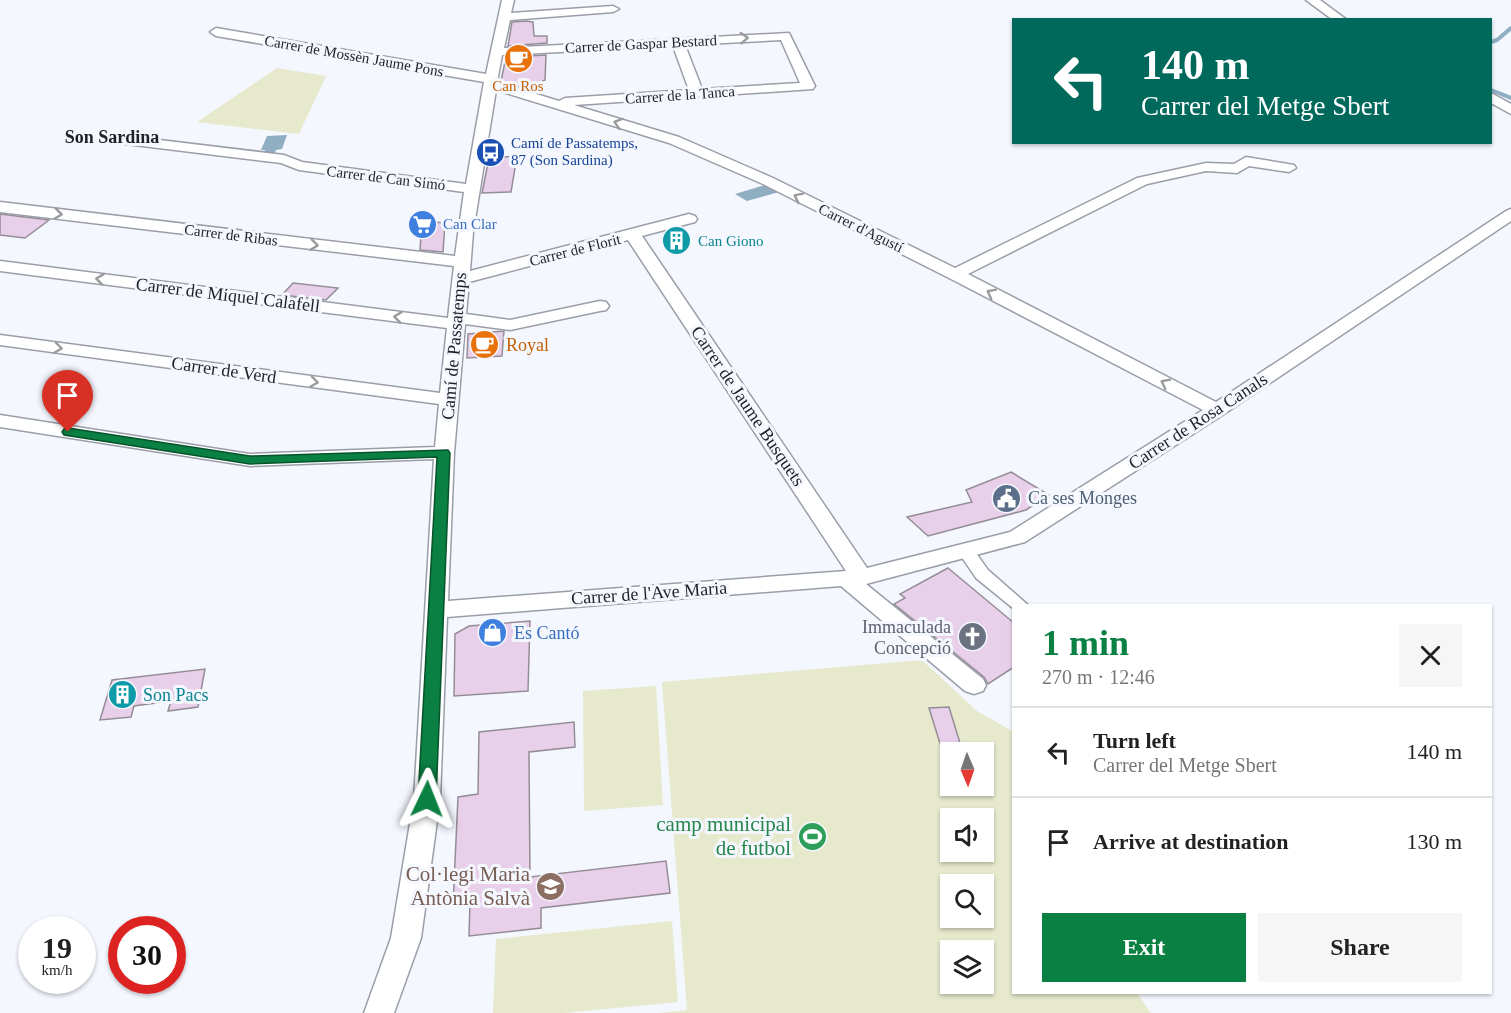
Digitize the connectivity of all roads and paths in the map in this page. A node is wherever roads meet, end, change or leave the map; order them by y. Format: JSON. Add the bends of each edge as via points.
{"nodes":[{"id":1,"x":508,"y":0,"type":"edge"},
{"id":2,"x":1312,"y":0,"type":"edge"},
{"id":3,"x":613,"y":9,"type":"dead end"},
{"id":4,"x":505,"y":17,"type":"junction"},
{"id":5,"x":1338,"y":18,"type":"edge"},
{"id":6,"x":216,"y":32,"type":"dead end"},
{"id":7,"x":678,"y":42,"type":"junction"},
{"id":8,"x":497,"y":52,"type":"junction"},
{"id":9,"x":491,"y":82,"type":"junction"},
{"id":10,"x":808,"y":86,"type":"joint"},
{"id":11,"x":697,"y":94,"type":"junction"},
{"id":12,"x":1492,"y":98,"type":"edge"},
{"id":13,"x":552,"y":103,"type":"junction"},
{"id":14,"x":1511,"y":110,"type":"edge"},
{"id":15,"x":118,"y":139,"type":"dead end"},
{"id":16,"x":1289,"y":168,"type":"dead end"},
{"id":17,"x":472,"y":189,"type":"junction"},
{"id":18,"x":0,"y":207,"type":"edge"},
{"id":19,"x":1511,"y":214,"type":"edge"},
{"id":20,"x":689,"y":219,"type":"dead end"},
{"id":21,"x":633,"y":235,"type":"junction"},
{"id":22,"x":0,"y":266,"type":"edge"},
{"id":23,"x":461,"y":271,"type":"junction"},
{"id":24,"x":955,"y":274,"type":"junction"},
{"id":25,"x":600,"y":306,"type":"dead end"},
{"id":26,"x":456,"y":321,"type":"junction"},
{"id":27,"x":0,"y":340,"type":"edge"},
{"id":28,"x":449,"y":400,"type":"junction"},
{"id":29,"x":1216,"y":410,"type":"junction"},
{"id":30,"x":0,"y":421,"type":"edge"},
{"id":31,"x":444,"y":453,"type":"junction"},
{"id":32,"x":965,"y":550,"type":"junction"},
{"id":33,"x":853,"y":578,"type":"junction"},
{"id":34,"x":1019,"y":604,"type":"edge"},
{"id":35,"x":436,"y":610,"type":"junction"},
{"id":36,"x":974,"y":685,"type":"dead end"},
{"id":37,"x":379,"y":1013,"type":"edge"}],
"edges":[{"from":1,"to":4,"type":"street","name":"Camí de Passatemps"},
{"from":2,"to":5,"type":"street"},
{"from":3,"to":4,"type":"street"},
{"from":4,"to":8,"type":"street","name":"Camí de Passatemps"},
{"from":6,"to":9,"type":"street","name":"Carrer de Mossèn Jaume Pons"},
{"from":7,"to":8,"type":"street","name":"Carrer de Gaspar Bestard"},
{"from":7,"to":10,"type":"street","name":"Carrer de Gaspar Bestard","one_way":true,"via":[[785,36]]},
{"from":7,"to":11,"type":"street"},
{"from":8,"to":9,"type":"street","name":"Camí de Passatemps"},
{"from":9,"to":13,"type":"street","name":"Carrer d'Agustí"},
{"from":9,"to":17,"type":"street","name":"Camí de Passatemps"},
{"from":10,"to":11,"type":"street","name":"Carrer de la Tanca"},
{"from":11,"to":13,"type":"street","name":"Carrer de la Tanca"},
{"from":12,"to":14,"type":"street"},
{"from":24,"to":13,"type":"street","name":"Carrer d'Agustí","one_way":true,"via":[[768,181],[674,140]]},
{"from":15,"to":17,"type":"street","name":"Carrer de Can Simó","via":[[284,159],[299,166]]},
{"from":16,"to":24,"type":"street","via":[[1246,161],[1237,170],[1206,167],[1142,181]]},
{"from":17,"to":23,"type":"street","name":"Camí de Passatemps"},
{"from":18,"to":23,"type":"street","name":"Carrer de Ribas","one_way":true},
{"from":19,"to":29,"type":"street","name":"Carrer de Rosa Canals"},
{"from":20,"to":21,"type":"street","name":"Carrer de Florit"},
{"from":21,"to":23,"type":"street","name":"Carrer de Florit"},
{"from":21,"to":33,"type":"street","name":"Carrer de Jaume Busquets"},
{"from":26,"to":22,"type":"street","name":"Carrer de Miquel Calafell","one_way":true},
{"from":23,"to":26,"type":"street","name":"Camí de Passatemps"},
{"from":29,"to":24,"type":"street","name":"Carrer d'Agustí","one_way":true},
{"from":25,"to":26,"type":"street","name":"Carrer de Miquel Calafell","via":[[510,325]]},
{"from":26,"to":28,"type":"street","name":"Camí de Passatemps"},
{"from":27,"to":28,"type":"street","name":"Carrer de Verd","one_way":true},
{"from":28,"to":31,"type":"street","name":"Camí de Passatemps"},
{"from":29,"to":32,"type":"street","name":"Carrer de Rosa Canals","via":[[1017,537]]},
{"from":30,"to":31,"type":"street","via":[[250,460]]},
{"from":31,"to":35,"type":"street","name":"Camí de Passatemps"},
{"from":32,"to":33,"type":"street","name":"Carrer de Rosa Canals"},
{"from":32,"to":34,"type":"street","via":[[982,574]]},
{"from":33,"to":35,"type":"street","name":"Carrer de l'Ave Maria"},
{"from":33,"to":36,"type":"street","name":"Carrer de Jaume Busquets"},
{"from":35,"to":37,"type":"street","name":"Camí de Passatemps","via":[[427,799],[406,938]]}]}
